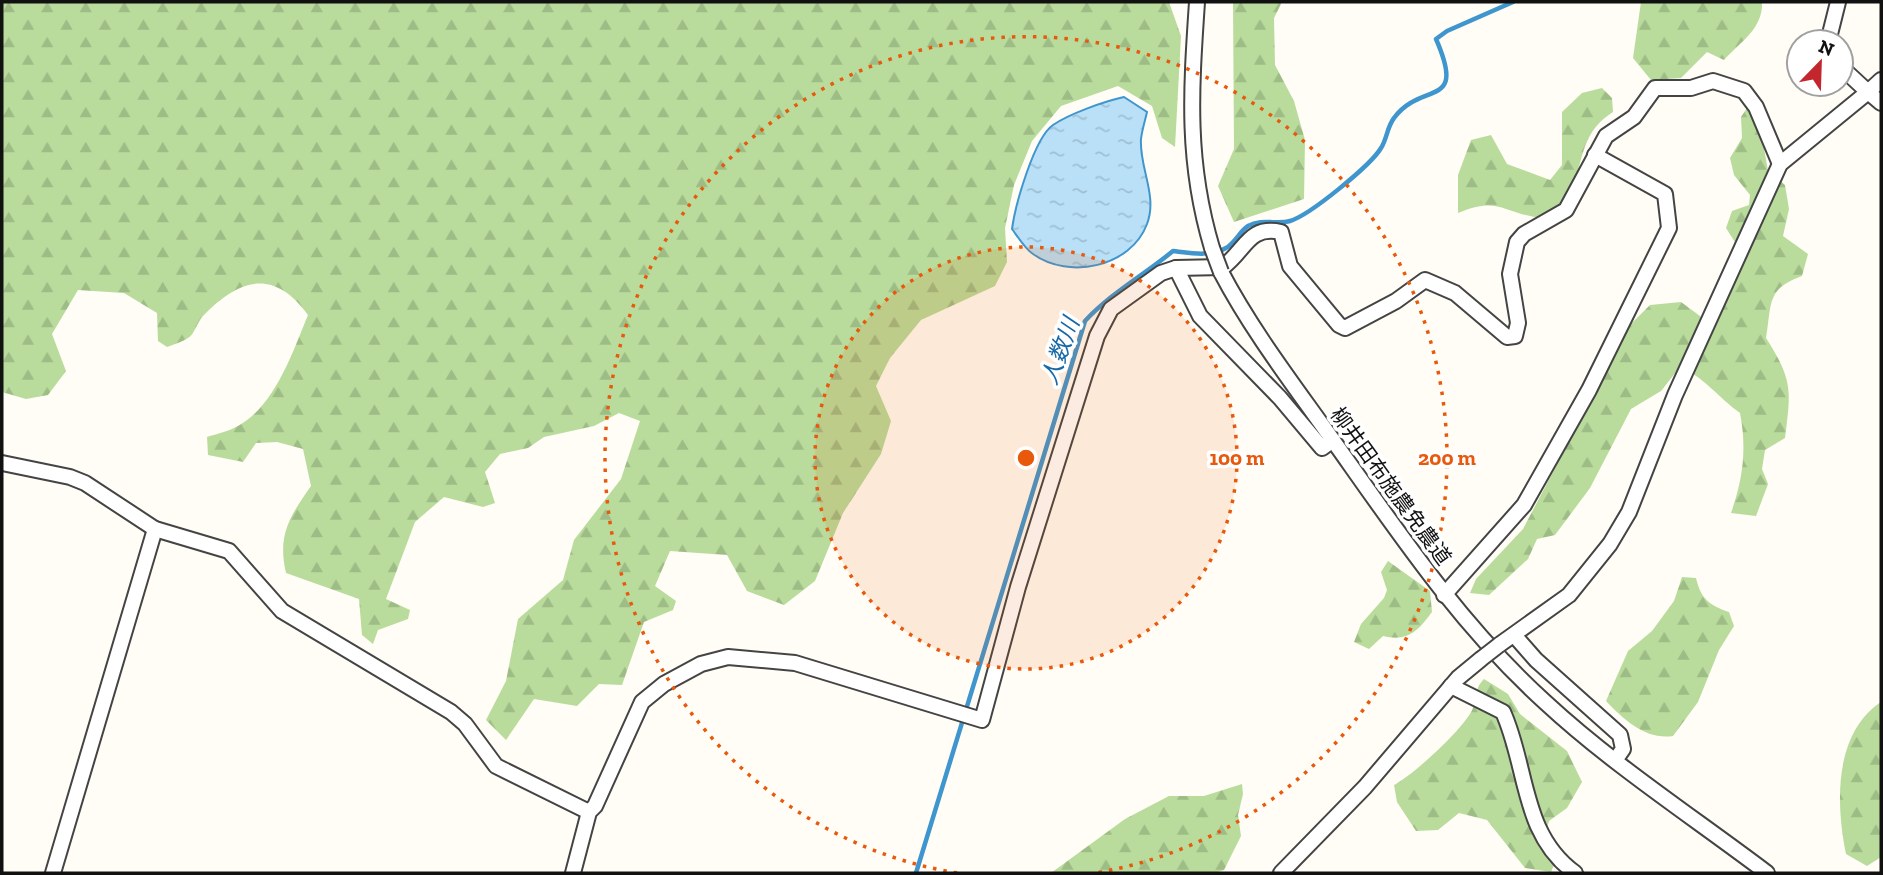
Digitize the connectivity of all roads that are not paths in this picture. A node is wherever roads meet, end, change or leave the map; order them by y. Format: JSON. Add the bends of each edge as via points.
{"nodes":[{"id":1,"x":1198,"y":2,"type":"edge"},
{"id":2,"x":1838,"y":2,"type":"edge"},
{"id":3,"x":1832,"y":28,"type":"edge"},
{"id":4,"x":1855,"y":79,"type":"edge"},
{"id":5,"x":1881,"y":80,"type":"edge"},
{"id":6,"x":1868,"y":92,"type":"junction"},
{"id":7,"x":1881,"y":103,"type":"edge"},
{"id":8,"x":1595,"y":155,"type":"junction"},
{"id":9,"x":1780,"y":164,"type":"junction"},
{"id":10,"x":1176,"y":268,"type":"junction"},
{"id":11,"x":1333,"y":440,"type":"junction"},
{"id":12,"x":2,"y":463,"type":"edge"},
{"id":13,"x":155,"y":528,"type":"junction"},
{"id":14,"x":1444,"y":595,"type":"junction"},
{"id":15,"x":1514,"y":635,"type":"junction"},
{"id":16,"x":1451,"y":686,"type":"junction"},
{"id":17,"x":1616,"y":759,"type":"junction"},
{"id":18,"x":589,"y":812,"type":"junction"},
{"id":19,"x":53,"y":873,"type":"edge"},
{"id":20,"x":573,"y":873,"type":"edge"},
{"id":21,"x":1281,"y":873,"type":"edge"},
{"id":22,"x":1575,"y":873,"type":"edge"},
{"id":23,"x":1767,"y":873,"type":"edge"}],
"edges":[{"from":1,"to":11,"type":"street","name":"柳井田布施農免農道","bridge":true,"via":[[1192,154],[1199,205],[1212,248],[1238,304]]},
{"from":2,"to":3,"type":"street"},
{"from":4,"to":6,"type":"street"},
{"from":5,"to":6,"type":"street"},
{"from":6,"to":7,"type":"street"},
{"from":6,"to":9,"type":"street"},
{"from":8,"to":9,"type":"street","via":[[1606,136],[1634,117],[1655,88],[1691,88],[1713,81],[1744,91],[1756,107]]},
{"from":8,"to":10,"type":"street","via":[[1566,210],[1517,242],[1510,274],[1518,323],[1515,336],[1507,337],[1455,293],[1425,280],[1345,328],[1290,265],[1281,232],[1268,229],[1258,232],[1223,267]]},
{"from":8,"to":14,"type":"street","via":[[1665,194],[1669,228],[1589,390],[1532,492]]},
{"from":9,"to":15,"type":"street","via":[[1681,382],[1629,512],[1569,595]]},
{"from":10,"to":11,"type":"street","via":[[1200,316],[1322,448]]},
{"from":10,"to":18,"type":"street","via":[[1161,273],[1111,309],[1097,336],[1018,587],[982,720],[795,663],[728,657],[701,664],[642,702]]},
{"from":11,"to":14,"type":"street","name":"柳井田布施農免農道"},
{"from":12,"to":13,"type":"street","via":[[85,483]]},
{"from":13,"to":18,"type":"street","via":[[229,551],[282,611],[451,712],[496,766]]},
{"from":13,"to":19,"type":"street"},
{"from":14,"to":17,"type":"street","name":"柳井田布施農免農道","via":[[1546,704]]},
{"from":15,"to":16,"type":"street","bridge":true},
{"from":15,"to":17,"type":"street","via":[[1620,735],[1623,749]]},
{"from":16,"to":21,"type":"street","via":[[1365,787]]},
{"from":16,"to":22,"type":"street","via":[[1503,712],[1536,826],[1548,847]]},
{"from":17,"to":23,"type":"street","name":"柳井田布施農免農道"},
{"from":18,"to":20,"type":"street"}]}
